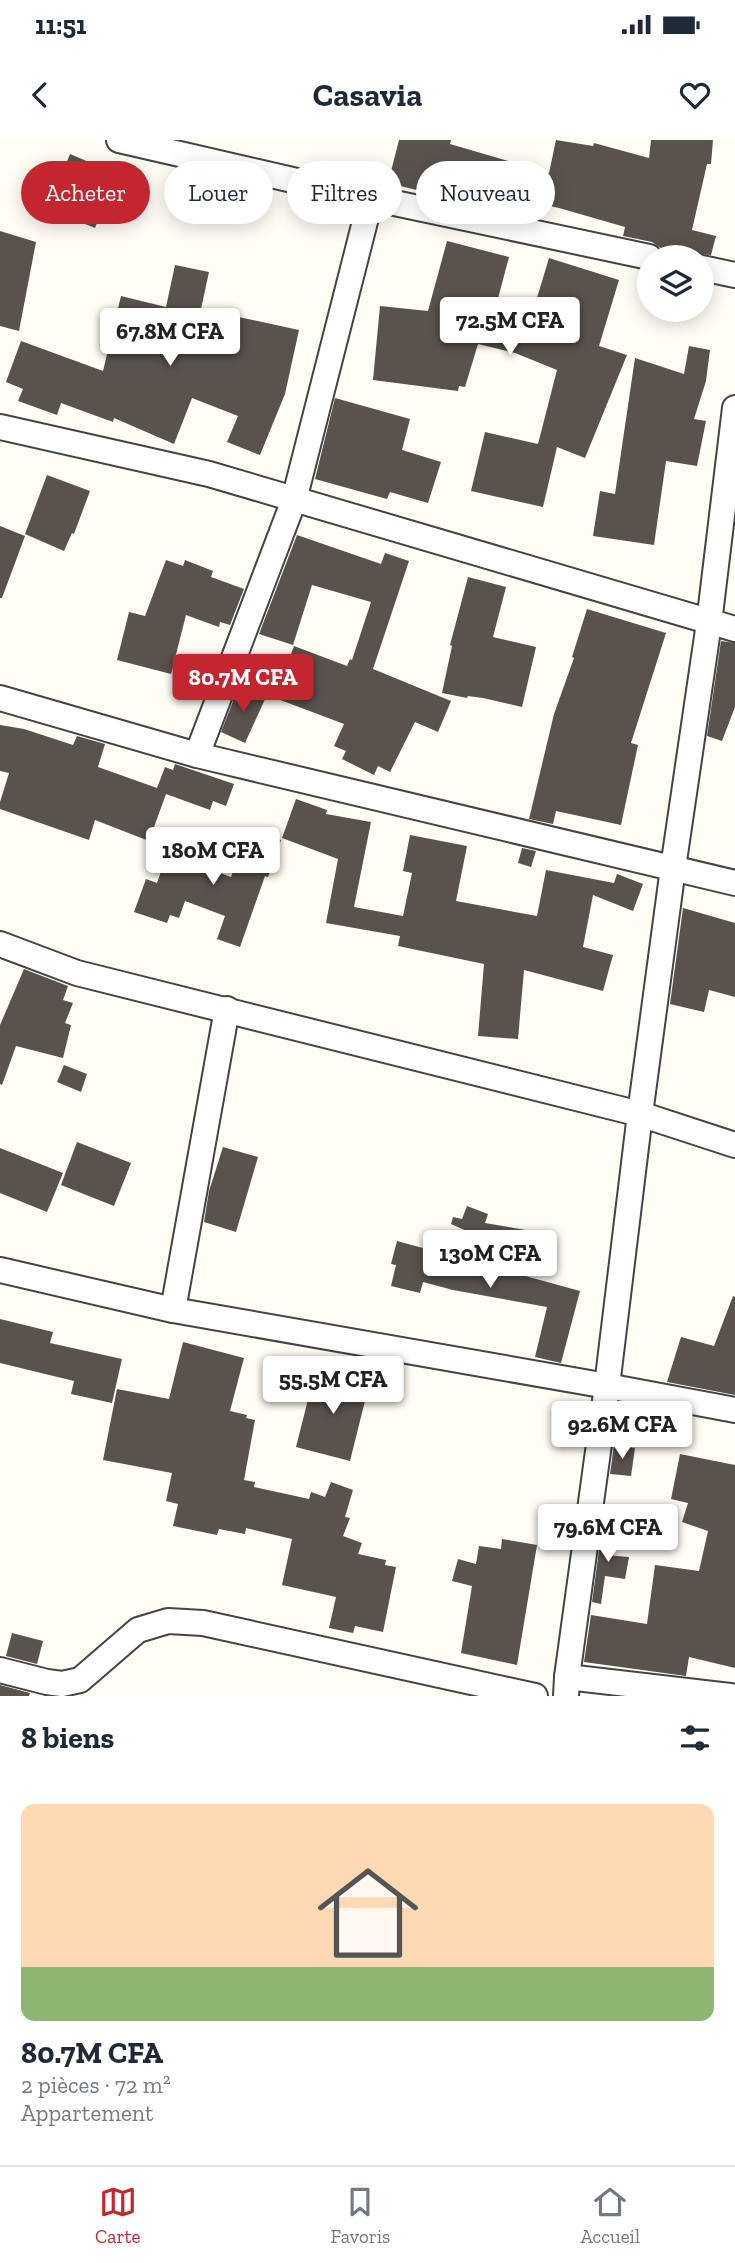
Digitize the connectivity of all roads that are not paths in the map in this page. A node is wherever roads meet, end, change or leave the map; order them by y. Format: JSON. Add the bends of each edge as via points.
{"nodes":[{"id":1,"x":119,"y":140,"type":"edge"},
{"id":2,"x":287,"y":179,"type":"edge"},
{"id":3,"x":402,"y":205,"type":"edge"},
{"id":4,"x":364,"y":224,"type":"edge"},
{"id":5,"x":637,"y":254,"type":"edge"},
{"id":6,"x":714,"y":271,"type":"edge"},
{"id":7,"x":735,"y":275,"type":"edge"},
{"id":8,"x":735,"y":408,"type":"edge"},
{"id":9,"x":0,"y":427,"type":"edge"},
{"id":10,"x":294,"y":500,"type":"junction"},
{"id":11,"x":709,"y":623,"type":"junction"},
{"id":12,"x":735,"y":629,"type":"edge"},
{"id":13,"x":0,"y":698,"type":"edge"},
{"id":14,"x":197,"y":755,"type":"junction"},
{"id":15,"x":673,"y":868,"type":"junction"},
{"id":16,"x":735,"y":883,"type":"edge"},
{"id":17,"x":0,"y":944,"type":"edge"},
{"id":18,"x":226,"y":1009,"type":"junction"},
{"id":19,"x":640,"y":1114,"type":"junction"},
{"id":20,"x":735,"y":1145,"type":"edge"},
{"id":21,"x":0,"y":1270,"type":"edge"},
{"id":22,"x":173,"y":1310,"type":"junction"},
{"id":23,"x":607,"y":1386,"type":"junction"},
{"id":24,"x":735,"y":1410,"type":"edge"},
{"id":25,"x":0,"y":1670,"type":"edge"},
{"id":26,"x":567,"y":1686,"type":"edge"},
{"id":27,"x":535,"y":1696,"type":"edge"},
{"id":28,"x":730,"y":1696,"type":"edge"}],
"edges":[{"from":1,"to":2,"type":"street"},
{"from":3,"to":5,"type":"street"},
{"from":4,"to":10,"type":"street"},
{"from":6,"to":7,"type":"street"},
{"from":8,"to":11,"type":"street"},
{"from":9,"to":10,"type":"street","via":[[208,474]]},
{"from":10,"to":11,"type":"street"},
{"from":10,"to":14,"type":"street"},
{"from":11,"to":12,"type":"street"},
{"from":11,"to":15,"type":"street"},
{"from":13,"to":14,"type":"street"},
{"from":14,"to":15,"type":"street"},
{"from":15,"to":16,"type":"street"},
{"from":15,"to":19,"type":"street"},
{"from":17,"to":18,"type":"street","via":[[77,973]]},
{"from":18,"to":19,"type":"street"},
{"from":18,"to":22,"type":"street"},
{"from":19,"to":20,"type":"street"},
{"from":19,"to":23,"type":"street"},
{"from":21,"to":22,"type":"street"},
{"from":22,"to":23,"type":"street"},
{"from":23,"to":24,"type":"street"},
{"from":23,"to":26,"type":"street"},
{"from":25,"to":27,"type":"street","via":[[62,1684],[80,1680],[138,1630],[168,1621],[203,1623]]},
{"from":26,"to":28,"type":"street"}]}
